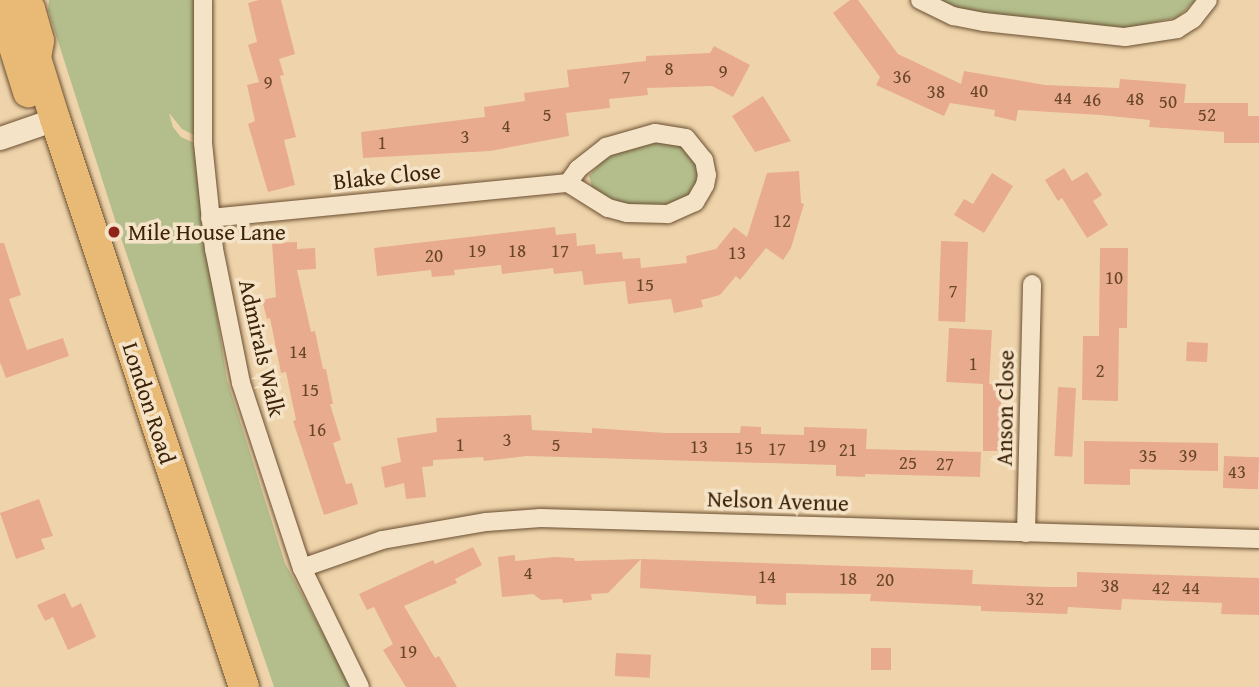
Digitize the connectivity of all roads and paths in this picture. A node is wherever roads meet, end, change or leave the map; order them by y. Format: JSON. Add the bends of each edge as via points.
{"nodes":[{"id":1,"x":7,"y":0,"type":"edge"},
{"id":2,"x":24,"y":0,"type":"edge"},
{"id":3,"x":203,"y":0,"type":"edge"},
{"id":4,"x":920,"y":0,"type":"edge"},
{"id":5,"x":1208,"y":0,"type":"edge"},
{"id":6,"x":55,"y":119,"type":"junction"},
{"id":7,"x":0,"y":138,"type":"edge"},
{"id":8,"x":568,"y":183,"type":"junction"},
{"id":9,"x":210,"y":218,"type":"junction"},
{"id":10,"x":1032,"y":284,"type":"dead end"},
{"id":11,"x":1026,"y":533,"type":"junction"},
{"id":12,"x":1259,"y":539,"type":"edge"},
{"id":13,"x":302,"y":568,"type":"junction"},
{"id":14,"x":244,"y":687,"type":"edge"},
{"id":15,"x":360,"y":687,"type":"edge"}],
"edges":[{"from":1,"to":6,"type":"main road","name":"London Road","via":[[4,15],[27,91]]},
{"from":2,"to":6,"type":"main road","via":[[39,41],[52,51],[63,81]]},
{"from":3,"to":9,"type":"street","name":"Admirals Walk","via":[[203,143]]},
{"from":4,"to":5,"type":"street","via":[[953,16],[984,22],[1125,37],[1177,29],[1193,19]]},
{"from":6,"to":7,"type":"street"},
{"from":6,"to":14,"type":"main road","name":"London Road"},
{"from":8,"to":8,"type":"street","via":[[606,147],[656,133],[686,138],[704,159],[707,175],[695,202],[668,214],[608,208]]},
{"from":8,"to":9,"type":"street","name":"Blake Close"},
{"from":9,"to":13,"type":"street","name":"Admirals Walk","via":[[241,383]]},
{"from":10,"to":11,"type":"street","name":"Anson Close"},
{"from":11,"to":12,"type":"street","name":"Nelson Avenue"},
{"from":11,"to":13,"type":"street","name":"Nelson Avenue","via":[[541,518],[476,523],[382,540]]},
{"from":13,"to":15,"type":"street","name":"Admirals Walk"}]}
